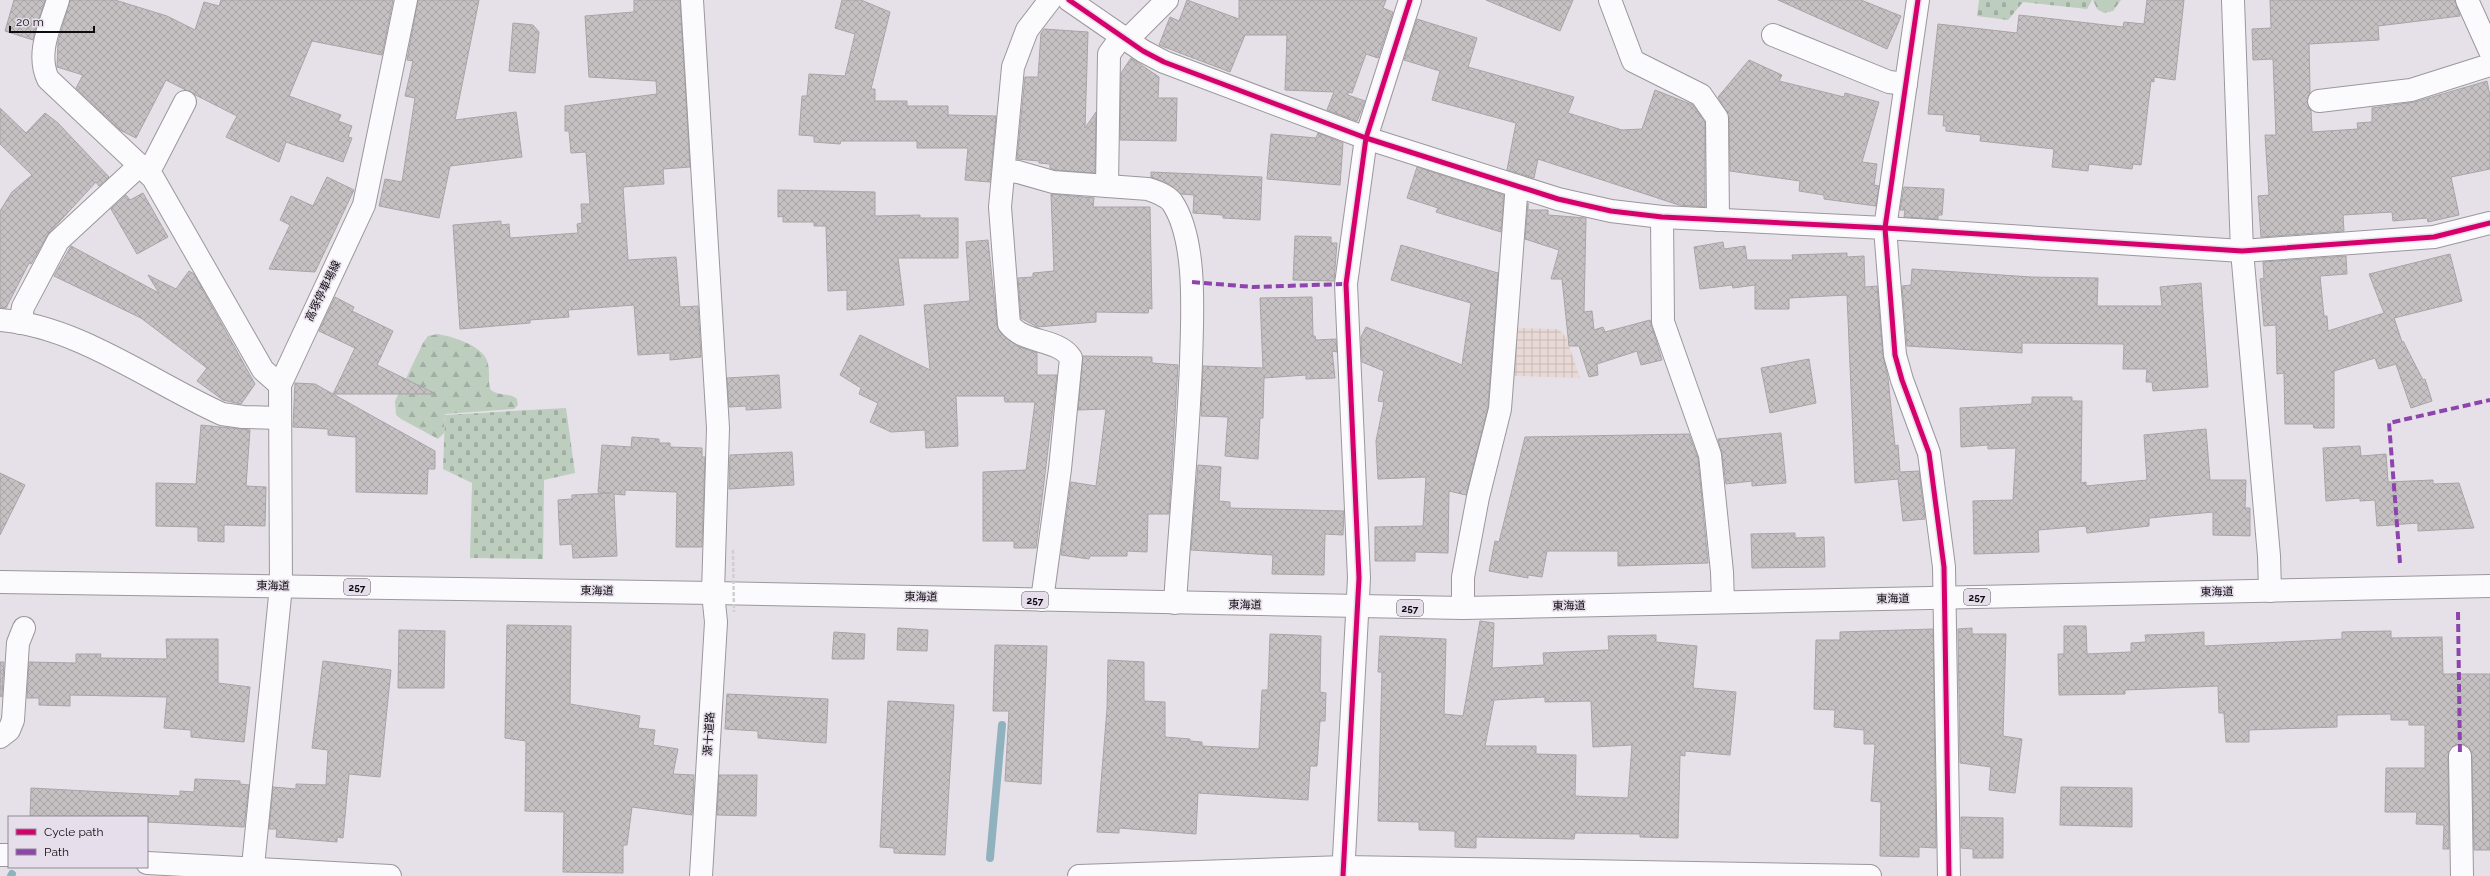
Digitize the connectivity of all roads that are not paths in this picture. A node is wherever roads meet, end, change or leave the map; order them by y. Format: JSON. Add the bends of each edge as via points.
{"nodes":[{"id":1,"x":58,"y":0,"type":"edge"},
{"id":2,"x":406,"y":0,"type":"edge"},
{"id":3,"x":692,"y":0,"type":"edge"},
{"id":4,"x":1050,"y":0,"type":"edge"},
{"id":5,"x":1069,"y":0,"type":"edge"},
{"id":6,"x":1167,"y":0,"type":"edge"},
{"id":7,"x":1410,"y":0,"type":"edge"},
{"id":8,"x":1610,"y":0,"type":"edge"},
{"id":9,"x":1918,"y":0,"type":"edge"},
{"id":10,"x":2233,"y":0,"type":"edge"},
{"id":11,"x":2467,"y":0,"type":"edge"},
{"id":12,"x":1773,"y":35,"type":"dead end"},
{"id":13,"x":1124,"y":38,"type":"junction"},
{"id":14,"x":2490,"y":51,"type":"edge"},
{"id":15,"x":2490,"y":65,"type":"edge"},
{"id":16,"x":1906,"y":84,"type":"junction"},
{"id":17,"x":2319,"y":101,"type":"dead end"},
{"id":18,"x":185,"y":102,"type":"dead end"},
{"id":19,"x":1366,"y":138,"type":"junction"},
{"id":20,"x":143,"y":168,"type":"junction"},
{"id":21,"x":1004,"y":170,"type":"junction"},
{"id":22,"x":1107,"y":186,"type":"junction"},
{"id":23,"x":1519,"y":187,"type":"junction"},
{"id":24,"x":1662,"y":217,"type":"junction"},
{"id":25,"x":1718,"y":220,"type":"junction"},
{"id":26,"x":2490,"y":223,"type":"edge"},
{"id":27,"x":1885,"y":228,"type":"junction"},
{"id":28,"x":2242,"y":251,"type":"junction"},
{"id":29,"x":10,"y":322,"type":"edge"},
{"id":30,"x":280,"y":385,"type":"junction"},
{"id":31,"x":278,"y":418,"type":"junction"},
{"id":32,"x":0,"y":582,"type":"edge"},
{"id":33,"x":281,"y":586,"type":"junction"},
{"id":34,"x":2490,"y":586,"type":"edge"},
{"id":35,"x":2270,"y":591,"type":"junction"},
{"id":36,"x":713,"y":593,"type":"junction"},
{"id":37,"x":1944,"y":598,"type":"junction"},
{"id":38,"x":1042,"y":600,"type":"junction"},
{"id":39,"x":1723,"y":602,"type":"junction"},
{"id":40,"x":1176,"y":603,"type":"junction"},
{"id":41,"x":1357,"y":607,"type":"junction"},
{"id":42,"x":1463,"y":608,"type":"junction"},
{"id":43,"x":24,"y":628,"type":"dead end"},
{"id":44,"x":0,"y":737,"type":"edge"},
{"id":45,"x":2460,"y":756,"type":"dead end"},
{"id":46,"x":148,"y":863,"type":"edge"},
{"id":47,"x":252,"y":872,"type":"edge"},
{"id":48,"x":1344,"y":872,"type":"edge"},
{"id":49,"x":390,"y":876,"type":"edge"},
{"id":50,"x":701,"y":876,"type":"edge"},
{"id":51,"x":1079,"y":876,"type":"edge"},
{"id":52,"x":1870,"y":876,"type":"edge"},
{"id":53,"x":1949,"y":876,"type":"edge"},
{"id":54,"x":2462,"y":876,"type":"edge"}],
"edges":[{"from":1,"to":20,"type":"main road","via":[[42,57],[48,79]]},
{"from":2,"to":30,"type":"main road","name":"高塚停車場線","via":[[364,205]]},
{"from":3,"to":36,"type":"main road","name":"源十道路","via":[[718,428]]},
{"from":4,"to":21,"type":"main road","via":[[1027,30],[1016,55]]},
{"from":5,"to":13,"type":"main road"},
{"from":6,"to":13,"type":"main road"},
{"from":7,"to":19,"type":"main road"},
{"from":8,"to":25,"type":"main road","via":[[1633,61],[1701,95],[1718,118]]},
{"from":9,"to":16,"type":"main road"},
{"from":10,"to":28,"type":"main road"},
{"from":11,"to":14,"type":"main road"},
{"from":12,"to":16,"type":"main road","via":[[1889,82]]},
{"from":13,"to":19,"type":"main road","via":[[1164,62]]},
{"from":13,"to":22,"type":"main road","via":[[1109,54]]},
{"from":15,"to":17,"type":"main road","via":[[2411,90]]},
{"from":16,"to":27,"type":"main road"},
{"from":18,"to":20,"type":"main road","via":[[153,164]]},
{"from":19,"to":23,"type":"main road"},
{"from":19,"to":41,"type":"main road","via":[[1346,284],[1359,578]]},
{"from":20,"to":29,"type":"main road","via":[[58,241],[23,307]]},
{"from":20,"to":30,"type":"main road","via":[[161,192],[263,370]]},
{"from":21,"to":22,"type":"main road","via":[[1053,182]]},
{"from":21,"to":38,"type":"main road","via":[[1000,207],[1009,324],[1015,332],[1067,352],[1071,358],[1060,469]]},
{"from":22,"to":40,"type":"main road","via":[[1148,189],[1161,193],[1171,202],[1185,236],[1190,259],[1192,306],[1189,408]]},
{"from":23,"to":24,"type":"main road","via":[[1576,204]]},
{"from":23,"to":42,"type":"main road","via":[[1516,196],[1500,409],[1478,497],[1464,569]]},
{"from":24,"to":25,"type":"main road"},
{"from":24,"to":39,"type":"main road","via":[[1663,322],[1710,454]]},
{"from":25,"to":27,"type":"main road"},
{"from":26,"to":28,"type":"main road","via":[[2434,237]]},
{"from":27,"to":28,"type":"main road"},
{"from":27,"to":37,"type":"main road","via":[[1895,354],[1929,453],[1944,567]]},
{"from":28,"to":35,"type":"main road"},
{"from":29,"to":31,"type":"main road","via":[[50,331],[80,342],[222,414]]},
{"from":30,"to":31,"type":"main road","name":"高塚停車場線"},
{"from":31,"to":33,"type":"main road","name":"高塚停車場線"},
{"from":32,"to":33,"type":"main road","name":"東海道","number":"257"},
{"from":33,"to":36,"type":"main road","name":"東海道","number":"257"},
{"from":33,"to":47,"type":"main road","name":"高塚停車場線"},
{"from":34,"to":35,"type":"main road","name":"東海道","number":"257"},
{"from":35,"to":37,"type":"main road","name":"東海道","number":"257"},
{"from":36,"to":38,"type":"main road","name":"東海道","number":"257"},
{"from":36,"to":50,"type":"main road","name":"源十道路","via":[[716,622]]},
{"from":37,"to":39,"type":"main road","name":"東海道","number":"257"},
{"from":37,"to":53,"type":"main road"},
{"from":38,"to":40,"type":"main road","name":"東海道","number":"257"},
{"from":39,"to":42,"type":"main road","name":"東海道","number":"257"},
{"from":40,"to":41,"type":"main road","name":"東海道","number":"257"},
{"from":41,"to":42,"type":"main road","name":"東海道","number":"257"},
{"from":41,"to":48,"type":"main road"},
{"from":43,"to":44,"type":"main road","via":[[18,643],[13,720],[9,730]]},
{"from":45,"to":54,"type":"main road"},
{"from":46,"to":47,"type":"main road"},
{"from":47,"to":49,"type":"main road"},
{"from":48,"to":51,"type":"main road"},
{"from":48,"to":52,"type":"main road"}]}
